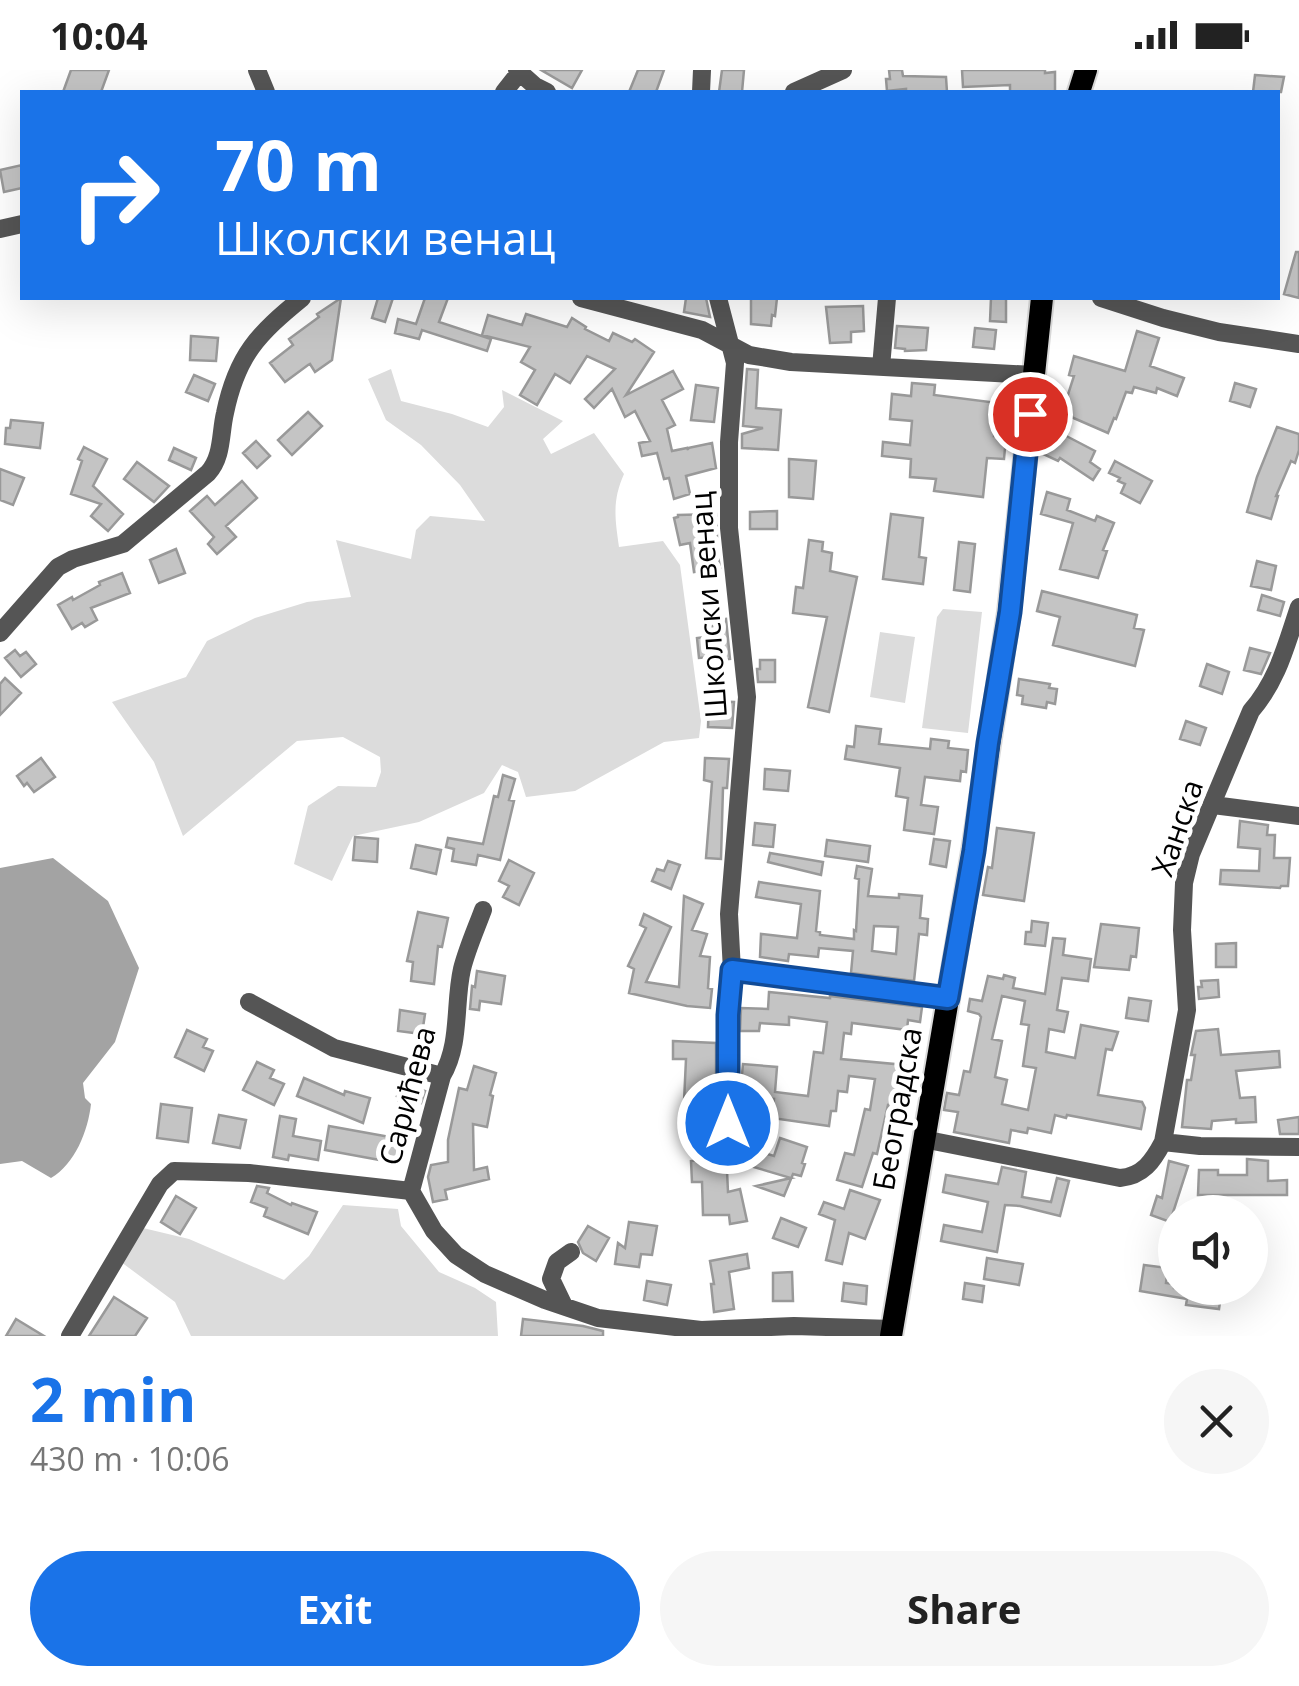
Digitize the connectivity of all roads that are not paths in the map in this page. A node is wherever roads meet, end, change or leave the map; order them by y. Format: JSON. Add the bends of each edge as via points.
{"nodes":[{"id":1,"x":843,"y":70,"type":"edge"},
{"id":2,"x":518,"y":72,"type":"edge"},
{"id":3,"x":544,"y":90,"type":"edge"},
{"id":4,"x":798,"y":90,"type":"edge"},
{"id":5,"x":299,"y":300,"type":"edge"},
{"id":6,"x":589,"y":300,"type":"edge"},
{"id":7,"x":719,"y":300,"type":"edge"},
{"id":8,"x":887,"y":300,"type":"edge"},
{"id":9,"x":1042,"y":300,"type":"edge"},
{"id":10,"x":1107,"y":300,"type":"edge"},
{"id":11,"x":1299,"y":344,"type":"edge"},
{"id":12,"x":732,"y":347,"type":"junction"},
{"id":13,"x":880,"y":367,"type":"junction"},
{"id":14,"x":1034,"y":375,"type":"junction"},
{"id":15,"x":1299,"y":607,"type":"edge"},
{"id":16,"x":0,"y":633,"type":"edge"},
{"id":17,"x":1213,"y":804,"type":"junction"},
{"id":18,"x":1299,"y":816,"type":"edge"},
{"id":19,"x":483,"y":910,"type":"dead end"},
{"id":20,"x":732,"y":970,"type":"junction"},
{"id":21,"x":948,"y":998,"type":"junction"},
{"id":22,"x":249,"y":1002,"type":"dead end"},
{"id":23,"x":442,"y":1076,"type":"junction"},
{"id":24,"x":923,"y":1139,"type":"junction"},
{"id":25,"x":1163,"y":1142,"type":"junction"},
{"id":26,"x":1299,"y":1147,"type":"edge"},
{"id":27,"x":728,"y":1159,"type":"dead end"},
{"id":28,"x":411,"y":1191,"type":"junction"},
{"id":29,"x":571,"y":1252,"type":"dead end"},
{"id":30,"x":564,"y":1306,"type":"junction"},
{"id":31,"x":892,"y":1332,"type":"edge"},
{"id":32,"x":70,"y":1336,"type":"edge"}],
"edges":[{"from":1,"to":4,"type":"street"},
{"from":2,"to":3,"type":"street"},
{"from":5,"to":16,"type":"street","via":[[249,348],[232,381],[219,453],[208,473],[123,544],[58,567]]},
{"from":6,"to":12,"type":"street","via":[[702,330]]},
{"from":7,"to":12,"type":"street","name":"Школски венац"},
{"from":8,"to":13,"type":"street"},
{"from":9,"to":14,"type":"main road","name":"Београдска"},
{"from":10,"to":11,"type":"street","via":[[1219,332]]},
{"from":12,"to":13,"type":"street","via":[[791,362]]},
{"from":12,"to":20,"type":"street","name":"Школски венац","via":[[729,528],[747,697],[729,914]]},
{"from":13,"to":14,"type":"street"},
{"from":14,"to":21,"type":"main road","name":"Београдска","via":[[1010,612]]},
{"from":15,"to":17,"type":"street","name":"Ханска","via":[[1276,674],[1251,711]]},
{"from":17,"to":18,"type":"street"},
{"from":17,"to":25,"type":"street","name":"Ханска","via":[[1184,883],[1187,1010]]},
{"from":19,"to":23,"type":"street","name":"Сарићева","via":[[462,968]]},
{"from":20,"to":21,"type":"street"},
{"from":20,"to":27,"type":"street","name":"Школски венац"},
{"from":21,"to":24,"type":"main road","name":"Београдска"},
{"from":22,"to":23,"type":"street","via":[[334,1048]]},
{"from":23,"to":28,"type":"street","name":"Сарићева"},
{"from":24,"to":25,"type":"street","via":[[1120,1178],[1135,1176]]},
{"from":24,"to":31,"type":"main road","name":"Београдска"},
{"from":25,"to":26,"type":"street"},
{"from":28,"to":30,"type":"street","name":"Сарићева","via":[[456,1255]]},
{"from":28,"to":32,"type":"street","via":[[174,1171]]},
{"from":29,"to":30,"type":"street","via":[[557,1262],[551,1279]]},
{"from":30,"to":31,"type":"street","name":"Сарићева","via":[[598,1318],[701,1330]]}]}
